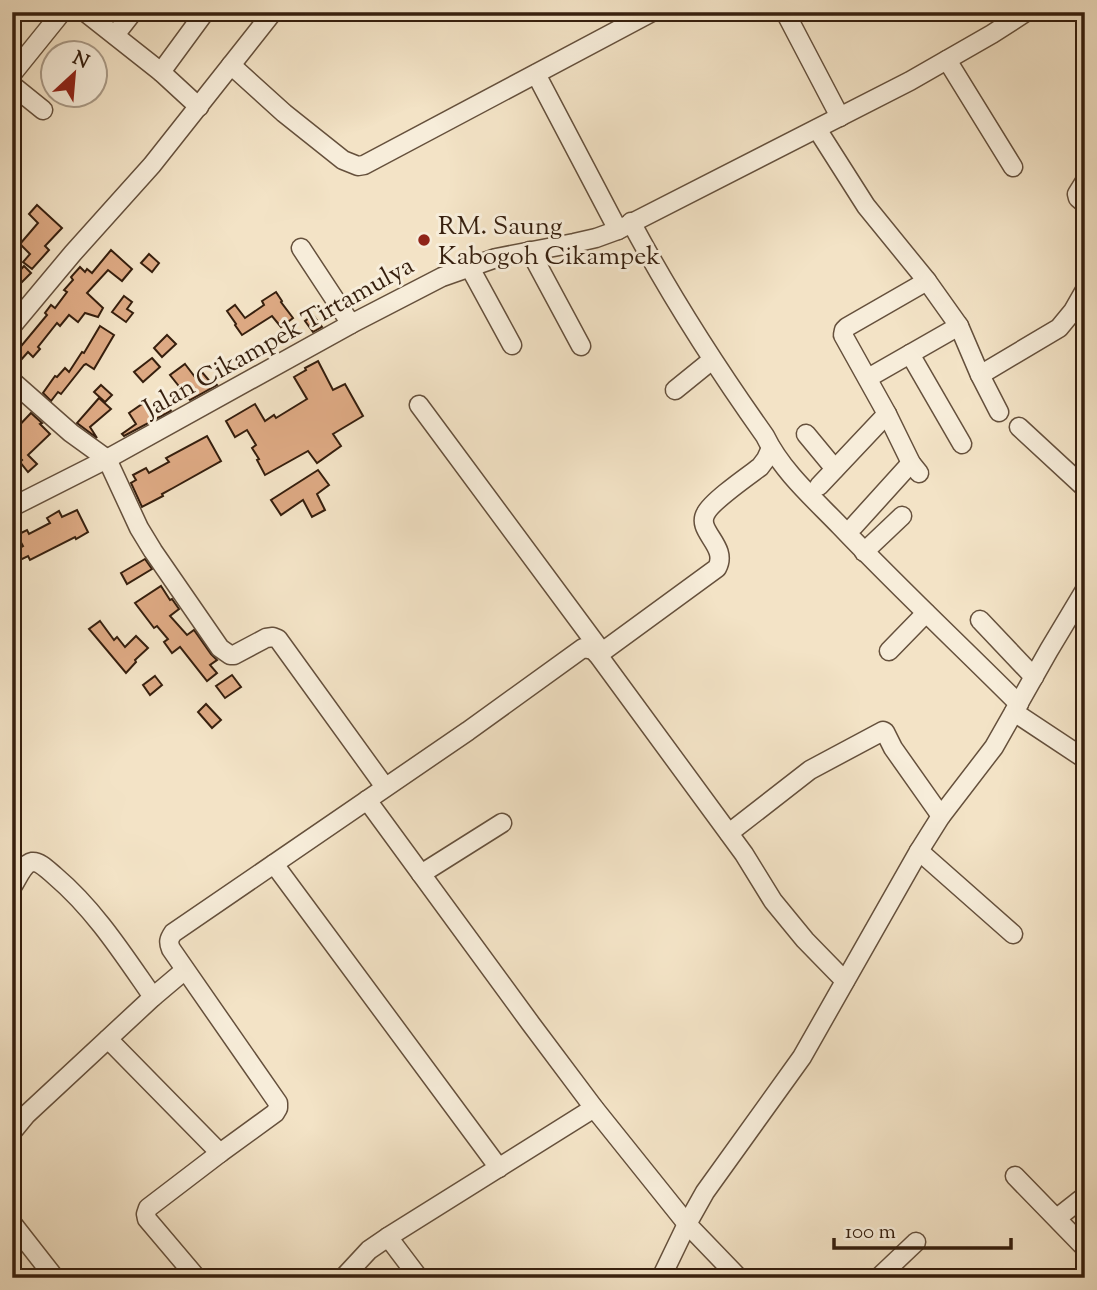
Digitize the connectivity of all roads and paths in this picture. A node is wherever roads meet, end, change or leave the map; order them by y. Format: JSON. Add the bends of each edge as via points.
{"nodes":[{"id":1,"x":62,"y":12,"type":"edge"},
{"id":2,"x":85,"y":12,"type":"edge"},
{"id":3,"x":133,"y":12,"type":"edge"},
{"id":4,"x":205,"y":12,"type":"edge"},
{"id":5,"x":273,"y":12,"type":"edge"},
{"id":6,"x":652,"y":12,"type":"edge"},
{"id":7,"x":786,"y":13,"type":"edge"},
{"id":8,"x":1017,"y":15,"type":"edge"},
{"id":9,"x":115,"y":34,"type":"junction"},
{"id":10,"x":947,"y":60,"type":"junction"},
{"id":11,"x":231,"y":65,"type":"junction"},
{"id":12,"x":160,"y":72,"type":"junction"},
{"id":13,"x":12,"y":74,"type":"edge"},
{"id":14,"x":536,"y":74,"type":"junction"},
{"id":15,"x":12,"y":85,"type":"edge"},
{"id":16,"x":199,"y":107,"type":"junction"},
{"id":17,"x":43,"y":110,"type":"dead end"},
{"id":18,"x":840,"y":117,"type":"junction"},
{"id":19,"x":817,"y":129,"type":"junction"},
{"id":20,"x":1013,"y":167,"type":"dead end"},
{"id":21,"x":1085,"y":181,"type":"edge"},
{"id":22,"x":1085,"y":204,"type":"edge"},
{"id":23,"x":624,"y":226,"type":"junction"},
{"id":24,"x":301,"y":248,"type":"dead end"},
{"id":25,"x":530,"y":251,"type":"junction"},
{"id":26,"x":469,"y":266,"type":"junction"},
{"id":27,"x":927,"y":281,"type":"junction"},
{"id":28,"x":1085,"y":290,"type":"edge"},
{"id":29,"x":351,"y":324,"type":"junction"},
{"id":30,"x":12,"y":326,"type":"edge"},
{"id":31,"x":959,"y":326,"type":"junction"},
{"id":32,"x":512,"y":345,"type":"dead end"},
{"id":33,"x":581,"y":346,"type":"dead end"},
{"id":34,"x":910,"y":354,"type":"junction"},
{"id":35,"x":712,"y":360,"type":"junction"},
{"id":36,"x":980,"y":375,"type":"junction"},
{"id":37,"x":868,"y":378,"type":"junction"},
{"id":38,"x":12,"y":382,"type":"edge"},
{"id":39,"x":675,"y":390,"type":"dead end"},
{"id":40,"x":419,"y":405,"type":"dead end"},
{"id":41,"x":999,"y":412,"type":"dead end"},
{"id":42,"x":887,"y":414,"type":"junction"},
{"id":43,"x":1019,"y":428,"type":"dead end"},
{"id":44,"x":806,"y":434,"type":"dead end"},
{"id":45,"x":962,"y":444,"type":"dead end"},
{"id":46,"x":771,"y":448,"type":"junction"},
{"id":47,"x":107,"y":459,"type":"junction"},
{"id":48,"x":835,"y":469,"type":"junction"},
{"id":49,"x":819,"y":486,"type":"dead end"},
{"id":50,"x":1085,"y":488,"type":"edge"},
{"id":51,"x":12,"y":507,"type":"edge"},
{"id":52,"x":902,"y":516,"type":"dead end"},
{"id":53,"x":854,"y":526,"type":"dead end"},
{"id":54,"x":864,"y":552,"type":"junction"},
{"id":55,"x":1085,"y":590,"type":"edge"},
{"id":56,"x":926,"y":613,"type":"junction"},
{"id":57,"x":980,"y":620,"type":"dead end"},
{"id":58,"x":890,"y":651,"type":"dead end"},
{"id":59,"x":600,"y":653,"type":"junction"},
{"id":60,"x":1034,"y":677,"type":"junction"},
{"id":61,"x":1017,"y":708,"type":"junction"},
{"id":62,"x":1085,"y":759,"type":"edge"},
{"id":63,"x":385,"y":787,"type":"junction"},
{"id":64,"x":367,"y":800,"type":"junction"},
{"id":65,"x":941,"y":816,"type":"junction"},
{"id":66,"x":502,"y":823,"type":"dead end"},
{"id":67,"x":729,"y":833,"type":"junction"},
{"id":68,"x":919,"y":851,"type":"junction"},
{"id":69,"x":274,"y":864,"type":"junction"},
{"id":70,"x":422,"y":874,"type":"junction"},
{"id":71,"x":12,"y":887,"type":"edge"},
{"id":72,"x":1013,"y":934,"type":"dead end"},
{"id":73,"x":185,"y":970,"type":"junction"},
{"id":74,"x":845,"y":981,"type":"junction"},
{"id":75,"x":153,"y":997,"type":"junction"},
{"id":76,"x":108,"y":1039,"type":"junction"},
{"id":77,"x":594,"y":1108,"type":"junction"},
{"id":78,"x":12,"y":1132,"type":"edge"},
{"id":79,"x":220,"y":1153,"type":"junction"},
{"id":80,"x":499,"y":1168,"type":"junction"},
{"id":81,"x":1015,"y":1176,"type":"dead end"},
{"id":82,"x":1085,"y":1196,"type":"edge"},
{"id":83,"x":1058,"y":1218,"type":"junction"},
{"id":84,"x":12,"y":1223,"type":"edge"},
{"id":85,"x":687,"y":1224,"type":"junction"},
{"id":86,"x":388,"y":1237,"type":"junction"},
{"id":87,"x":916,"y":1242,"type":"dead end"},
{"id":88,"x":1085,"y":1248,"type":"edge"},
{"id":89,"x":55,"y":1278,"type":"edge"},
{"id":90,"x":197,"y":1278,"type":"edge"},
{"id":91,"x":343,"y":1278,"type":"edge"},
{"id":92,"x":419,"y":1278,"type":"edge"},
{"id":93,"x":661,"y":1278,"type":"edge"},
{"id":94,"x":739,"y":1278,"type":"edge"},
{"id":95,"x":878,"y":1278,"type":"edge"}],
"edges":[{"from":1,"to":13,"type":"street"},
{"from":2,"to":9,"type":"street"},
{"from":3,"to":9,"type":"street"},
{"from":4,"to":12,"type":"street"},
{"from":5,"to":11,"type":"street"},
{"from":6,"to":14,"type":"street"},
{"from":7,"to":18,"type":"street"},
{"from":8,"to":10,"type":"street","name":"Jalan Cikampek Tirtamulya"},
{"from":9,"to":12,"type":"street"},
{"from":10,"to":18,"type":"street","name":"Jalan Cikampek Tirtamulya"},
{"from":10,"to":20,"type":"street"},
{"from":11,"to":14,"type":"street","via":[[343,160],[358,166]]},
{"from":11,"to":16,"type":"street"},
{"from":12,"to":16,"type":"street"},
{"from":14,"to":23,"type":"street"},
{"from":15,"to":17,"type":"street"},
{"from":16,"to":30,"type":"street"},
{"from":18,"to":19,"type":"street","name":"Jalan Cikampek Tirtamulya"},
{"from":19,"to":23,"type":"street","name":"Jalan Cikampek Tirtamulya"},
{"from":19,"to":27,"type":"street","via":[[866,206]]},
{"from":21,"to":22,"type":"street","via":[[1077,194]]},
{"from":23,"to":25,"type":"street","name":"Jalan Cikampek Tirtamulya","via":[[596,238]]},
{"from":23,"to":35,"type":"street","via":[[656,268]]},
{"from":24,"to":29,"type":"street"},
{"from":25,"to":26,"type":"street","name":"Jalan Cikampek Tirtamulya"},
{"from":25,"to":33,"type":"street"},
{"from":26,"to":29,"type":"street","name":"Jalan Cikampek Tirtamulya"},
{"from":26,"to":32,"type":"street"},
{"from":27,"to":31,"type":"street"},
{"from":27,"to":37,"type":"street","via":[[844,330]]},
{"from":28,"to":36,"type":"street","via":[[1059,328]]},
{"from":29,"to":47,"type":"street","name":"Jalan Cikampek Tirtamulya"},
{"from":31,"to":34,"type":"street"},
{"from":31,"to":36,"type":"street"},
{"from":34,"to":37,"type":"street"},
{"from":34,"to":45,"type":"street"},
{"from":35,"to":39,"type":"street"},
{"from":35,"to":46,"type":"street"},
{"from":36,"to":41,"type":"street"},
{"from":37,"to":42,"type":"street"},
{"from":38,"to":47,"type":"street"},
{"from":40,"to":59,"type":"street"},
{"from":42,"to":48,"type":"street"},
{"from":42,"to":53,"type":"street","via":[[915,468]]},
{"from":43,"to":50,"type":"street"},
{"from":44,"to":48,"type":"street"},
{"from":46,"to":54,"type":"street","via":[[797,483]]},
{"from":46,"to":59,"type":"street","via":[[760,467],[704,516],[704,526],[720,553],[717,568]]},
{"from":47,"to":51,"type":"street","name":"Jalan Cikampek Tirtamulya"},
{"from":47,"to":63,"type":"street","via":[[139,528],[220,648],[234,655],[266,638],[278,639]]},
{"from":48,"to":49,"type":"street"},
{"from":52,"to":54,"type":"street"},
{"from":54,"to":56,"type":"street"},
{"from":55,"to":60,"type":"street"},
{"from":56,"to":58,"type":"street"},
{"from":56,"to":61,"type":"street"},
{"from":57,"to":60,"type":"street"},
{"from":59,"to":63,"type":"street","via":[[583,648]]},
{"from":59,"to":67,"type":"street"},
{"from":60,"to":61,"type":"street"},
{"from":61,"to":62,"type":"street"},
{"from":61,"to":65,"type":"street","via":[[994,747]]},
{"from":63,"to":64,"type":"street"},
{"from":64,"to":69,"type":"street"},
{"from":64,"to":70,"type":"street"},
{"from":65,"to":67,"type":"street","via":[[883,731],[810,770]]},
{"from":65,"to":68,"type":"street"},
{"from":66,"to":70,"type":"street"},
{"from":67,"to":74,"type":"street","via":[[780,910]]},
{"from":68,"to":72,"type":"street"},
{"from":68,"to":74,"type":"street"},
{"from":69,"to":73,"type":"street","via":[[173,933],[168,944]]},
{"from":69,"to":80,"type":"street"},
{"from":70,"to":77,"type":"street"},
{"from":71,"to":75,"type":"street","via":[[25,866],[40,864],[89,909]]},
{"from":73,"to":75,"type":"street"},
{"from":73,"to":79,"type":"street","via":[[278,1103],[275,1113]]},
{"from":74,"to":85,"type":"street","via":[[802,1057]]},
{"from":75,"to":76,"type":"street"},
{"from":76,"to":78,"type":"street"},
{"from":76,"to":79,"type":"street"},
{"from":77,"to":80,"type":"street"},
{"from":77,"to":85,"type":"street"},
{"from":79,"to":90,"type":"street","via":[[146,1214]]},
{"from":80,"to":86,"type":"street"},
{"from":81,"to":83,"type":"street"},
{"from":82,"to":83,"type":"street"},
{"from":83,"to":88,"type":"street"},
{"from":84,"to":89,"type":"street"},
{"from":85,"to":93,"type":"street"},
{"from":85,"to":94,"type":"street"},
{"from":86,"to":91,"type":"street"},
{"from":86,"to":92,"type":"street"},
{"from":87,"to":95,"type":"street"}]}
